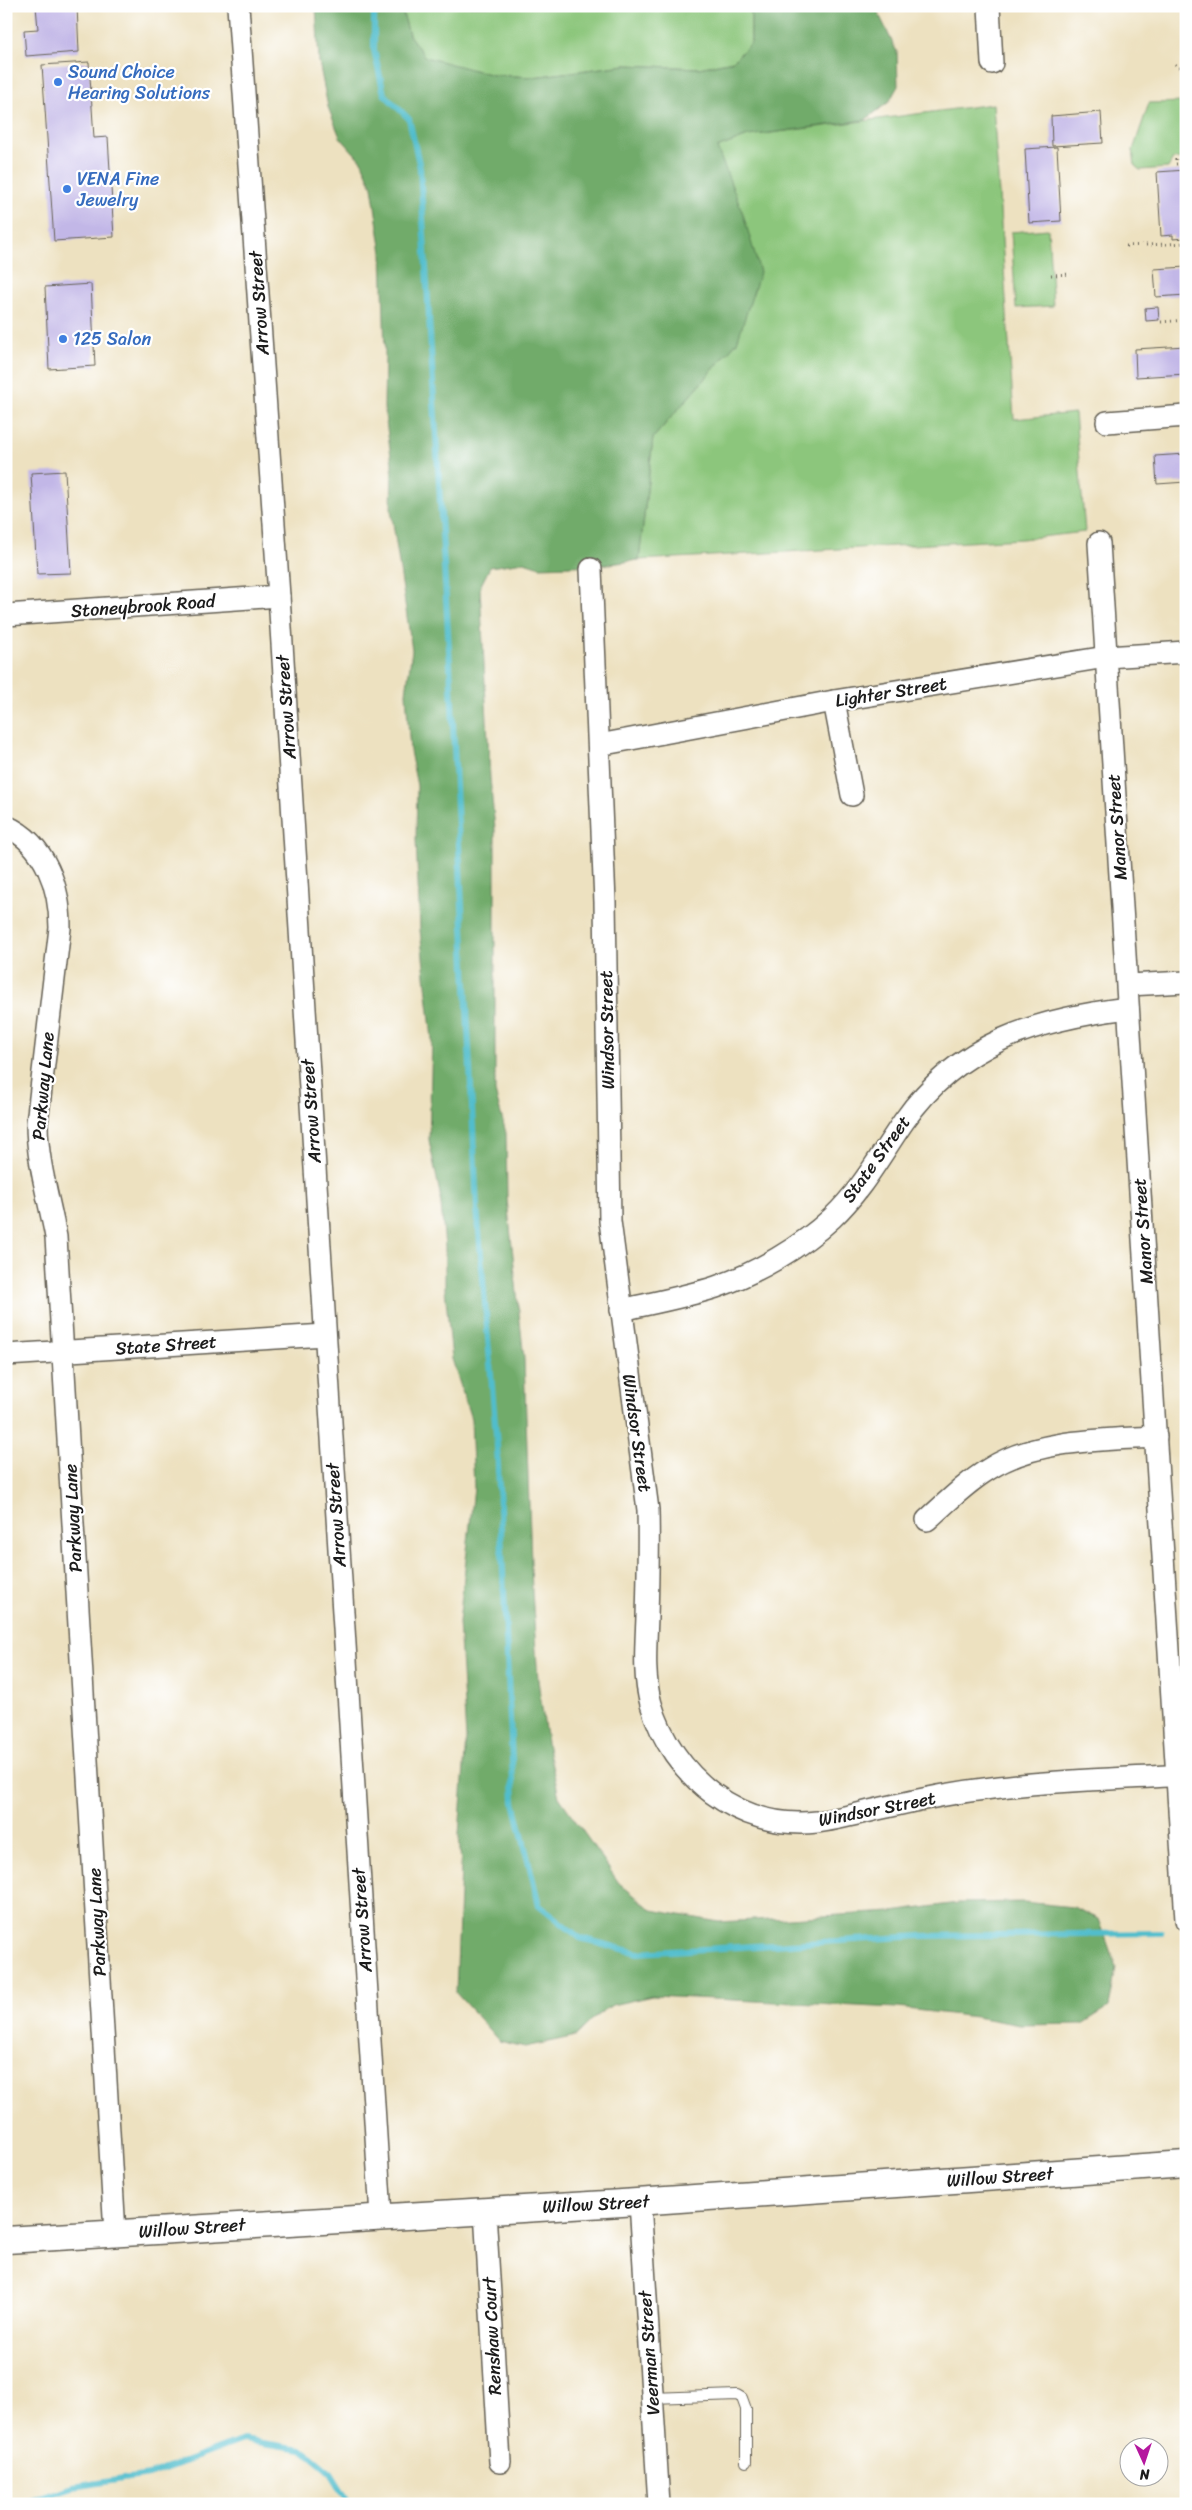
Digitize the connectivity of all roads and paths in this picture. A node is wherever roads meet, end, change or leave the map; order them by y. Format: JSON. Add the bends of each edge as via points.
{"nodes":[{"id":1,"x":238,"y":6,"type":"edge"},
{"id":2,"x":989,"y":6,"type":"edge"},
{"id":3,"x":1186,"y":8,"type":"edge"},
{"id":4,"x":1172,"y":9,"type":"dead end"},
{"id":5,"x":992,"y":63,"type":"dead end"},
{"id":6,"x":1175,"y":64,"type":"dead end"},
{"id":7,"x":1186,"y":74,"type":"edge"},
{"id":8,"x":1176,"y":159,"type":"dead end"},
{"id":9,"x":1186,"y":164,"type":"edge"},
{"id":10,"x":1186,"y":242,"type":"edge"},
{"id":11,"x":1126,"y":246,"type":"dead end"},
{"id":12,"x":1071,"y":274,"type":"dead end"},
{"id":13,"x":1051,"y":276,"type":"dead end"},
{"id":14,"x":1186,"y":320,"type":"edge"},
{"id":15,"x":1161,"y":322,"type":"dead end"},
{"id":16,"x":1186,"y":416,"type":"edge"},
{"id":17,"x":1107,"y":422,"type":"dead end"},
{"id":18,"x":1099,"y":543,"type":"dead end"},
{"id":19,"x":591,"y":569,"type":"dead end"},
{"id":20,"x":279,"y":596,"type":"junction"},
{"id":21,"x":6,"y":616,"type":"edge"},
{"id":22,"x":1186,"y":652,"type":"edge"},
{"id":23,"x":1106,"y":657,"type":"junction"},
{"id":24,"x":834,"y":701,"type":"junction"},
{"id":25,"x":599,"y":745,"type":"junction"},
{"id":26,"x":852,"y":794,"type":"dead end"},
{"id":27,"x":6,"y":826,"type":"edge"},
{"id":28,"x":1186,"y":982,"type":"edge"},
{"id":29,"x":1128,"y":985,"type":"junction"},
{"id":30,"x":1128,"y":1008,"type":"junction"},
{"id":31,"x":620,"y":1310,"type":"junction"},
{"id":32,"x":325,"y":1335,"type":"junction"},
{"id":33,"x":63,"y":1352,"type":"junction"},
{"id":34,"x":6,"y":1355,"type":"edge"},
{"id":35,"x":1156,"y":1437,"type":"junction"},
{"id":36,"x":927,"y":1520,"type":"dead end"},
{"id":37,"x":1181,"y":1776,"type":"edge"},
{"id":38,"x":1186,"y":1920,"type":"edge"},
{"id":39,"x":1186,"y":2164,"type":"edge"},
{"id":40,"x":640,"y":2202,"type":"junction"},
{"id":41,"x":485,"y":2211,"type":"junction"},
{"id":42,"x":381,"y":2216,"type":"junction"},
{"id":43,"x":115,"y":2233,"type":"junction"},
{"id":44,"x":6,"y":2240,"type":"edge"},
{"id":45,"x":652,"y":2398,"type":"junction"},
{"id":46,"x":500,"y":2462,"type":"dead end"},
{"id":47,"x":746,"y":2462,"type":"dead end"},
{"id":48,"x":658,"y":2504,"type":"edge"}],
"edges":[{"from":1,"to":20,"type":"street","name":"Arrow Street"},
{"from":2,"to":5,"type":"street"},
{"from":3,"to":4,"type":"path"},
{"from":6,"to":7,"type":"path"},
{"from":8,"to":9,"type":"path","via":[[1176,164]]},
{"from":10,"to":11,"type":"path"},
{"from":12,"to":13,"type":"path"},
{"from":14,"to":15,"type":"path"},
{"from":16,"to":17,"type":"street"},
{"from":18,"to":23,"type":"street","name":"Manor Street"},
{"from":19,"to":25,"type":"street","name":"Windsor Street"},
{"from":20,"to":21,"type":"street","name":"Stoneybrook Road"},
{"from":20,"to":32,"type":"street","name":"Arrow Street"},
{"from":22,"to":23,"type":"street","name":"Lighter Street"},
{"from":23,"to":24,"type":"street","name":"Lighter Street"},
{"from":23,"to":29,"type":"street","name":"Manor Street"},
{"from":24,"to":25,"type":"street","name":"Lighter Street"},
{"from":24,"to":26,"type":"street"},
{"from":25,"to":31,"type":"street","name":"Windsor Street","via":[[610,1221]]},
{"from":27,"to":33,"type":"street","name":"Parkway Lane","via":[[26,838],[43,858],[53,879],[60,907],[37,1140],[56,1237]]},
{"from":28,"to":29,"type":"street"},
{"from":29,"to":30,"type":"street","name":"Manor Street"},
{"from":30,"to":31,"type":"street","name":"State Street","via":[[1039,1024],[980,1050],[947,1074],[918,1103],[847,1202],[814,1232],[735,1280]]},
{"from":30,"to":35,"type":"street","name":"Manor Street"},
{"from":31,"to":37,"type":"street","name":"Windsor Street","via":[[648,1510],[648,1688],[669,1748],[704,1788],[751,1814],[804,1823],[991,1788]]},
{"from":32,"to":33,"type":"street","name":"State Street"},
{"from":32,"to":42,"type":"street","name":"Arrow Street"},
{"from":33,"to":34,"type":"street","name":"State Street"},
{"from":33,"to":43,"type":"street","name":"Parkway Lane"},
{"from":35,"to":36,"type":"street","via":[[1059,1446],[1002,1462],[965,1485]]},
{"from":35,"to":37,"type":"street","name":"Manor Street"},
{"from":37,"to":38,"type":"street","name":"Manor Street"},
{"from":39,"to":40,"type":"street","name":"Willow Street"},
{"from":40,"to":41,"type":"street","name":"Willow Street"},
{"from":40,"to":45,"type":"street","name":"Veerman Street"},
{"from":41,"to":42,"type":"street","name":"Willow Street"},
{"from":41,"to":46,"type":"street","name":"Renshaw Court"},
{"from":42,"to":43,"type":"street","name":"Willow Street"},
{"from":43,"to":44,"type":"street","name":"Willow Street"},
{"from":45,"to":47,"type":"lane","via":[[737,2395],[742,2398],[746,2409]]},
{"from":45,"to":48,"type":"street","name":"Veerman Street"}]}
